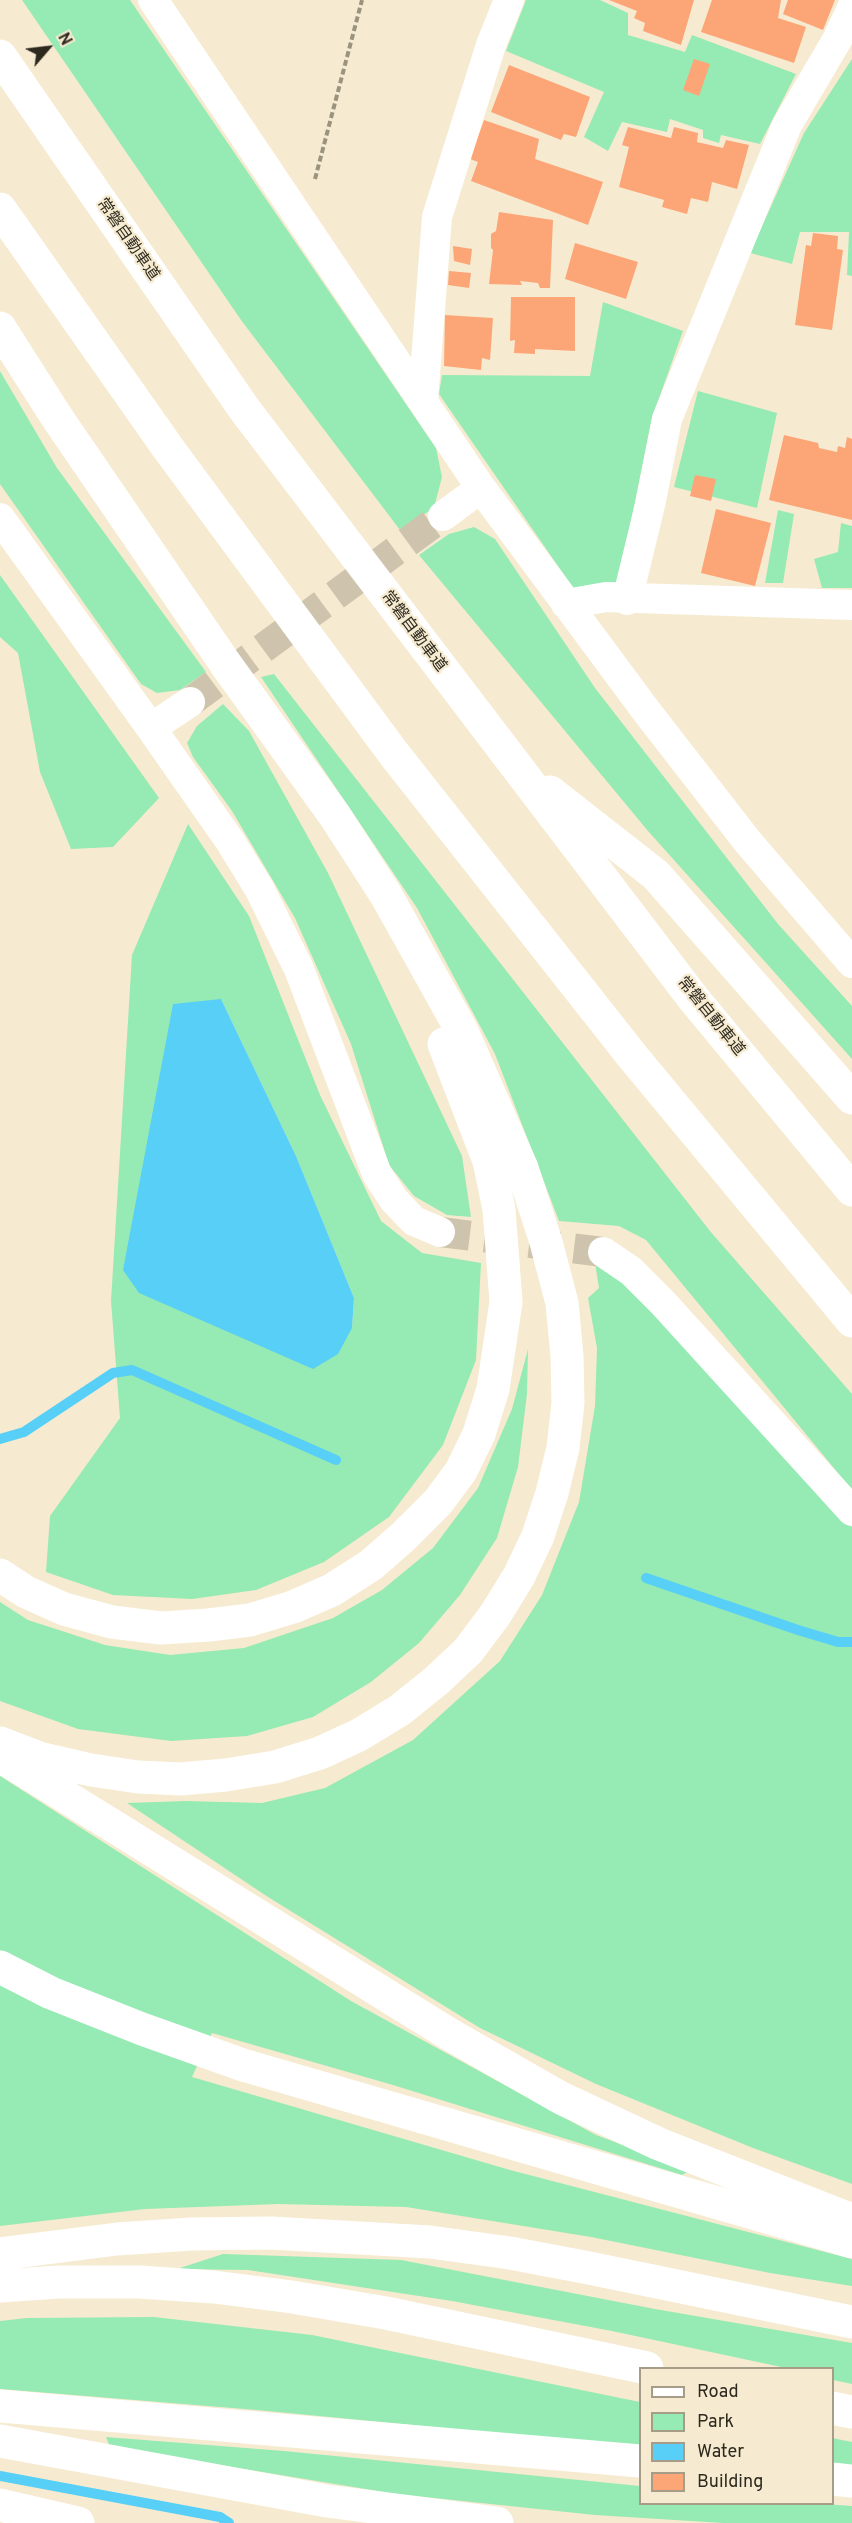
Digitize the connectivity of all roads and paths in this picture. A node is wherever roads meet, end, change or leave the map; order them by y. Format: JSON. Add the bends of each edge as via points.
{"nodes":[{"id":1,"x":153,"y":0,"type":"edge"},
{"id":2,"x":362,"y":0,"type":"edge"},
{"id":3,"x":509,"y":0,"type":"edge"},
{"id":4,"x":852,"y":8,"type":"edge"},
{"id":5,"x":0,"y":56,"type":"edge"},
{"id":6,"x":0,"y":208,"type":"edge"},
{"id":7,"x":296,"y":213,"type":"junction"},
{"id":8,"x":0,"y":328,"type":"edge"},
{"id":9,"x":423,"y":401,"type":"junction"},
{"id":10,"x":482,"y":488,"type":"junction"},
{"id":11,"x":443,"y":516,"type":"tunnel mouth"},
{"id":12,"x":0,"y":518,"type":"edge"},
{"id":13,"x":627,"y":600,"type":"junction"},
{"id":14,"x":567,"y":604,"type":"junction"},
{"id":15,"x":852,"y":605,"type":"edge"},
{"id":16,"x":190,"y":702,"type":"tunnel mouth"},
{"id":17,"x":151,"y":728,"type":"junction"},
{"id":18,"x":511,"y":762,"type":"junction"},
{"id":19,"x":334,"y":816,"type":"junction"},
{"id":20,"x":852,"y":963,"type":"edge"},
{"id":21,"x":852,"y":1098,"type":"edge"},
{"id":22,"x":852,"y":1190,"type":"edge"},
{"id":23,"x":440,"y":1232,"type":"tunnel mouth"},
{"id":24,"x":603,"y":1252,"type":"tunnel mouth"},
{"id":25,"x":852,"y":1321,"type":"edge"},
{"id":26,"x":852,"y":1511,"type":"edge"},
{"id":27,"x":13,"y":1583,"type":"edge"},
{"id":28,"x":0,"y":1743,"type":"edge"},
{"id":29,"x":0,"y":1756,"type":"edge"},
{"id":30,"x":0,"y":1967,"type":"edge"},
{"id":31,"x":848,"y":2229,"type":"edge"},
{"id":32,"x":0,"y":2254,"type":"edge"},
{"id":33,"x":0,"y":2286,"type":"edge"},
{"id":34,"x":852,"y":2322,"type":"edge"},
{"id":35,"x":642,"y":2367,"type":"edge"},
{"id":36,"x":0,"y":2406,"type":"edge"},
{"id":37,"x":834,"y":2408,"type":"edge"},
{"id":38,"x":852,"y":2412,"type":"edge"},
{"id":39,"x":0,"y":2441,"type":"edge"},
{"id":40,"x":639,"y":2461,"type":"edge"},
{"id":41,"x":834,"y":2479,"type":"edge"},
{"id":42,"x":852,"y":2481,"type":"edge"},
{"id":43,"x":0,"y":2505,"type":"edge"},
{"id":44,"x":78,"y":2523,"type":"edge"},
{"id":45,"x":497,"y":2523,"type":"edge"}],
"edges":[{"from":1,"to":7,"type":"street"},
{"from":2,"to":7,"type":"path","via":[[316,178]]},
{"from":3,"to":9,"type":"street","via":[[437,217]]},
{"from":4,"to":13,"type":"street","via":[[787,125],[667,419]]},
{"from":5,"to":18,"type":"main road","name":"常磐自動車道","via":[[245,410]]},
{"from":6,"to":25,"type":"main road","via":[[168,448],[394,754],[633,1058]]},
{"from":7,"to":9,"type":"street"},
{"from":8,"to":19,"type":"main road","via":[[194,618]]},
{"from":9,"to":10,"type":"street"},
{"from":10,"to":11,"type":"street"},
{"from":10,"to":14,"type":"street"},
{"from":12,"to":17,"type":"street"},
{"from":13,"to":14,"type":"street","via":[[606,597]]},
{"from":13,"to":15,"type":"street"},
{"from":14,"to":20,"type":"street","via":[[748,842]]},
{"from":16,"to":17,"type":"street"},
{"from":17,"to":23,"type":"street","via":[[260,890],[299,969],[377,1174],[414,1221]]},
{"from":18,"to":21,"type":"main road","via":[[656,875]]},
{"from":18,"to":22,"type":"main road","name":"常磐自動車道","via":[[693,998]]},
{"from":19,"to":27,"type":"main road","via":[[430,1011],[489,1161],[499,1209],[506,1302],[493,1389],[479,1434],[455,1479],[405,1536],[371,1565],[332,1590],[293,1607],[250,1620],[161,1628],[112,1622],[64,1609]]},
{"from":19,"to":28,"type":"main road","via":[[386,895],[462,1030],[522,1168],[546,1242],[562,1303],[568,1403],[563,1448],[537,1536],[513,1586],[468,1651],[399,1710],[320,1753],[275,1767],[180,1779],[91,1770],[39,1758]]},
{"from":24,"to":26,"type":"street","via":[[631,1271],[663,1303]]},
{"from":29,"to":31,"type":"main road","via":[[448,2034],[561,2098]]},
{"from":30,"to":31,"type":"main road","via":[[71,2001],[243,2065]]},
{"from":32,"to":34,"type":"main road","via":[[192,2234],[271,2233],[430,2242],[510,2253]]},
{"from":33,"to":35,"type":"main road","via":[[139,2282],[292,2297]]},
{"from":36,"to":40,"type":"main road"},
{"from":37,"to":38,"type":"main road"},
{"from":39,"to":45,"type":"main road","via":[[327,2501]]},
{"from":41,"to":42,"type":"main road"},
{"from":43,"to":44,"type":"main road"}]}
